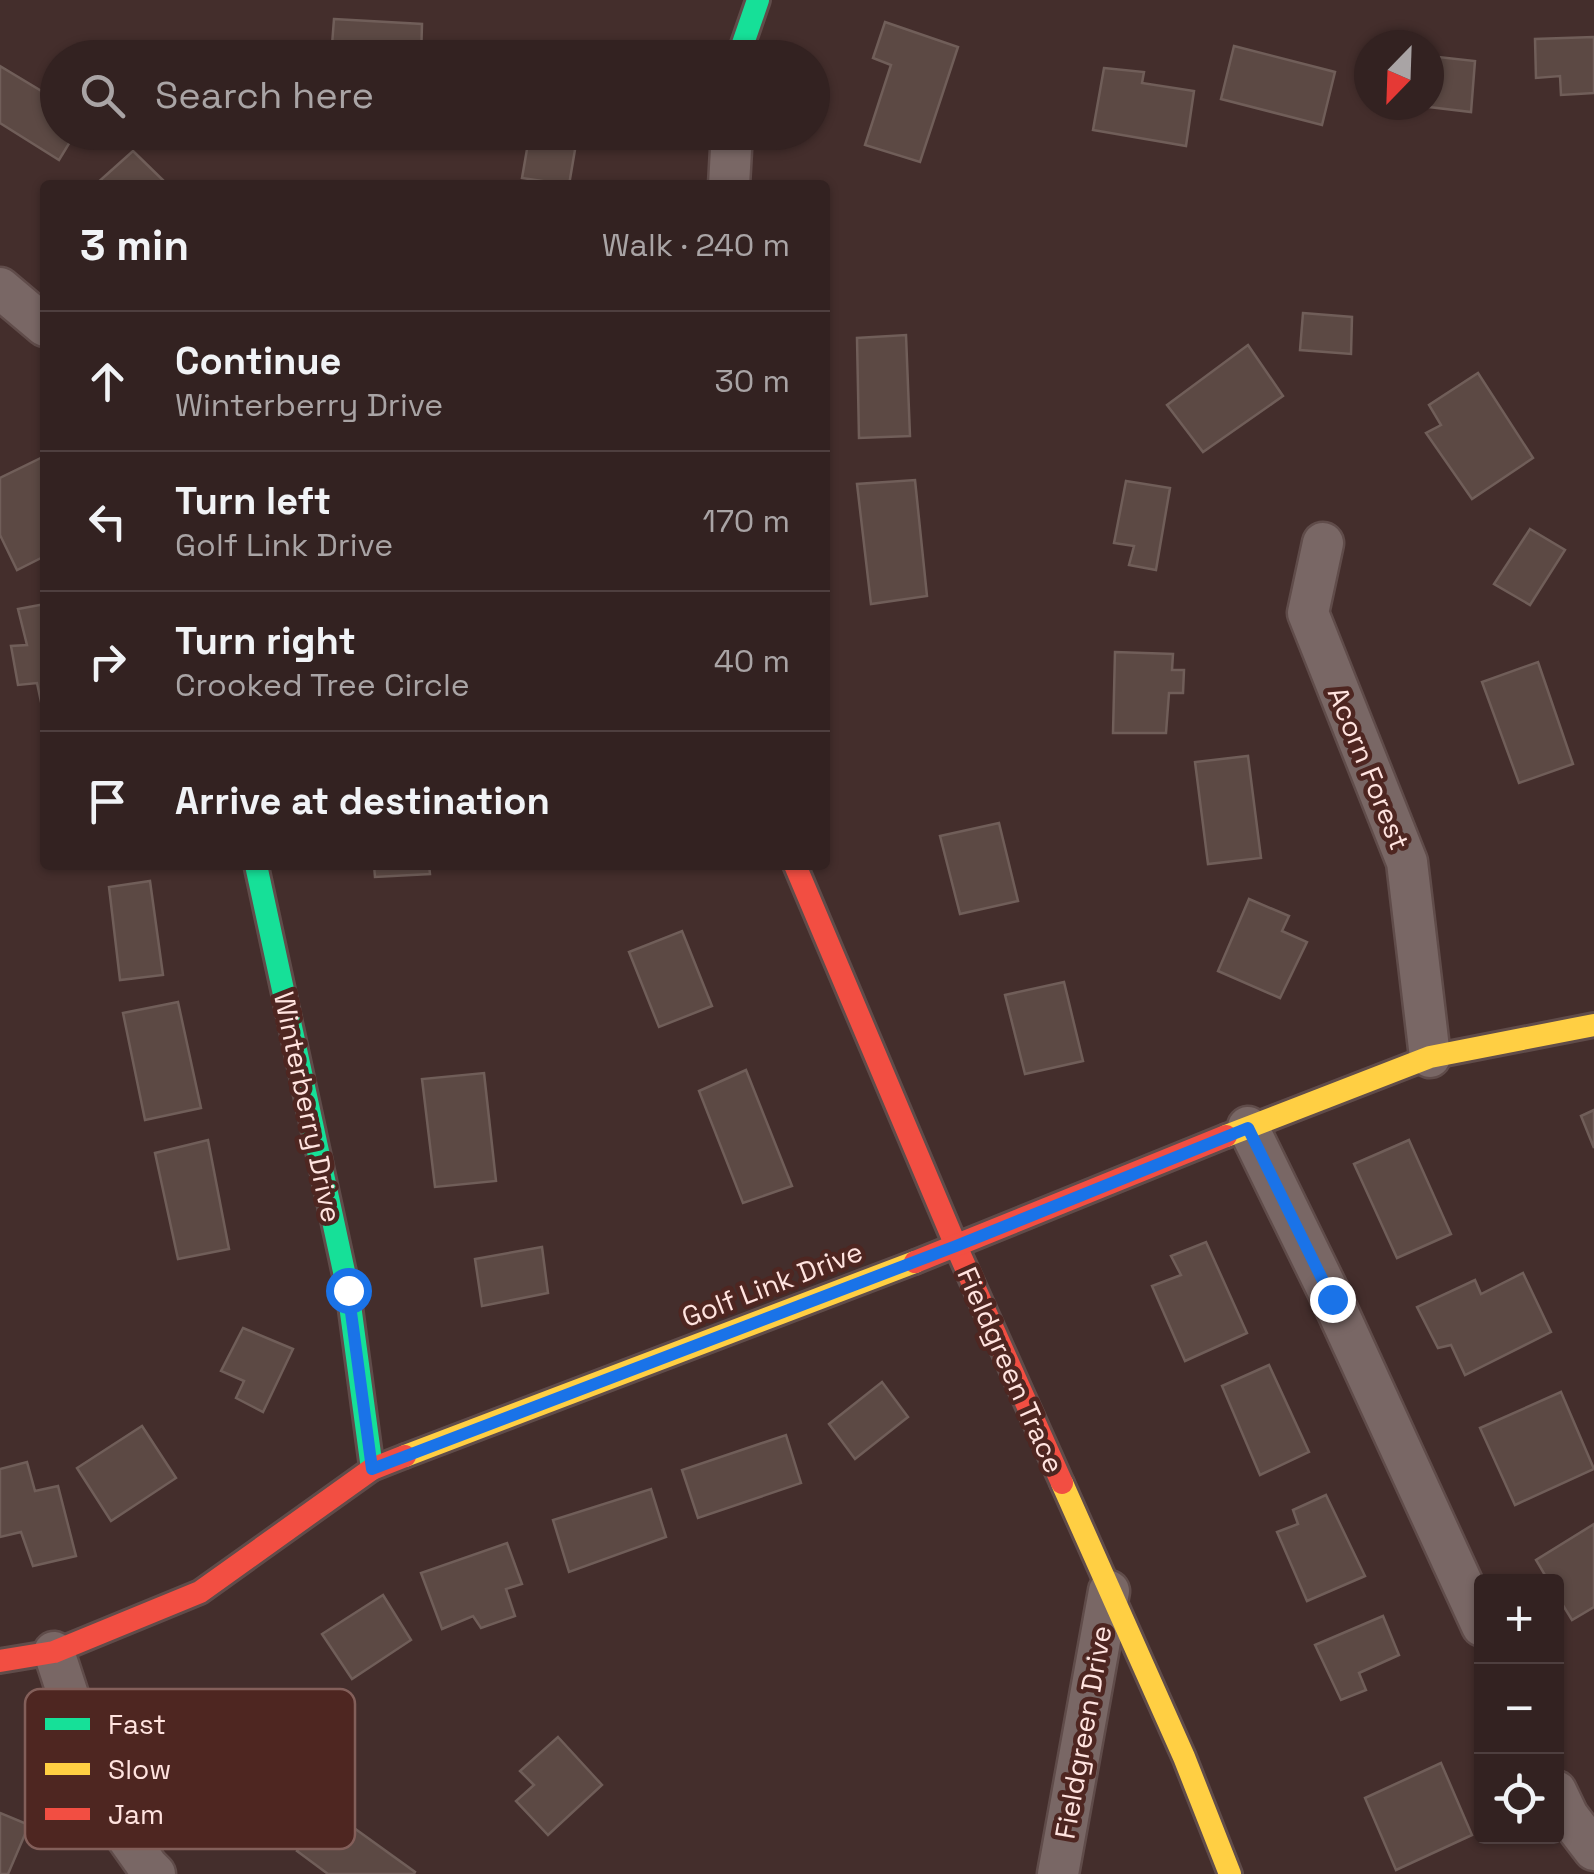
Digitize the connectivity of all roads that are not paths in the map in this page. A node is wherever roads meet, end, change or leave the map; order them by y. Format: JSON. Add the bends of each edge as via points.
{"nodes":[{"id":1,"x":758,"y":0,"type":"edge"},
{"id":2,"x":732,"y":19,"type":"dead end"},
{"id":3,"x":735,"y":40,"type":"edge"},
{"id":4,"x":744,"y":40,"type":"edge"},
{"id":5,"x":731,"y":150,"type":"edge"},
{"id":6,"x":730,"y":180,"type":"edge"},
{"id":7,"x":0,"y":288,"type":"edge"},
{"id":8,"x":40,"y":322,"type":"edge"},
{"id":9,"x":1323,"y":543,"type":"dead end"},
{"id":10,"x":257,"y":870,"type":"edge"},
{"id":11,"x":796,"y":870,"type":"edge"},
{"id":12,"x":1594,"y":1025,"type":"edge"},
{"id":13,"x":1430,"y":1057,"type":"junction"},
{"id":14,"x":1248,"y":1128,"type":"junction"},
{"id":15,"x":956,"y":1246,"type":"junction"},
{"id":16,"x":372,"y":1469,"type":"junction"},
{"id":17,"x":1108,"y":1591,"type":"junction"},
{"id":18,"x":1474,"y":1609,"type":"edge"},
{"id":19,"x":54,"y":1652,"type":"junction"},
{"id":20,"x":0,"y":1661,"type":"edge"},
{"id":21,"x":66,"y":1689,"type":"edge"},
{"id":22,"x":1564,"y":1808,"type":"edge"},
{"id":23,"x":135,"y":1849,"type":"edge"},
{"id":24,"x":1594,"y":1850,"type":"edge"},
{"id":25,"x":156,"y":1874,"type":"edge"},
{"id":26,"x":1058,"y":1874,"type":"edge"},
{"id":27,"x":1230,"y":1874,"type":"edge"}],
"edges":[{"from":1,"to":4,"type":"street"},
{"from":2,"to":3,"type":"street"},
{"from":5,"to":6,"type":"street"},
{"from":7,"to":8,"type":"street"},
{"from":9,"to":13,"type":"street","name":"Acorn Forest","via":[[1308,613],[1407,862]]},
{"from":10,"to":16,"type":"street","name":"Winterberry Drive","via":[[348,1290]]},
{"from":11,"to":15,"type":"street","name":"Fieldgreen Trace"},
{"from":12,"to":13,"type":"street","name":"Golf Link Drive"},
{"from":13,"to":14,"type":"street","name":"Golf Link Drive"},
{"from":14,"to":15,"type":"street","name":"Golf Link Drive"},
{"from":14,"to":18,"type":"street"},
{"from":15,"to":16,"type":"street","name":"Golf Link Drive"},
{"from":15,"to":17,"type":"street","name":"Fieldgreen Trace"},
{"from":16,"to":19,"type":"street","name":"Golf Link Drive","via":[[200,1592]]},
{"from":17,"to":26,"type":"street","name":"Fieldgreen Drive"},
{"from":17,"to":27,"type":"street","name":"Fieldgreen Trace"},
{"from":19,"to":20,"type":"street","name":"Golf Link Drive"},
{"from":19,"to":21,"type":"street"},
{"from":22,"to":24,"type":"street"},
{"from":23,"to":25,"type":"street"}]}
